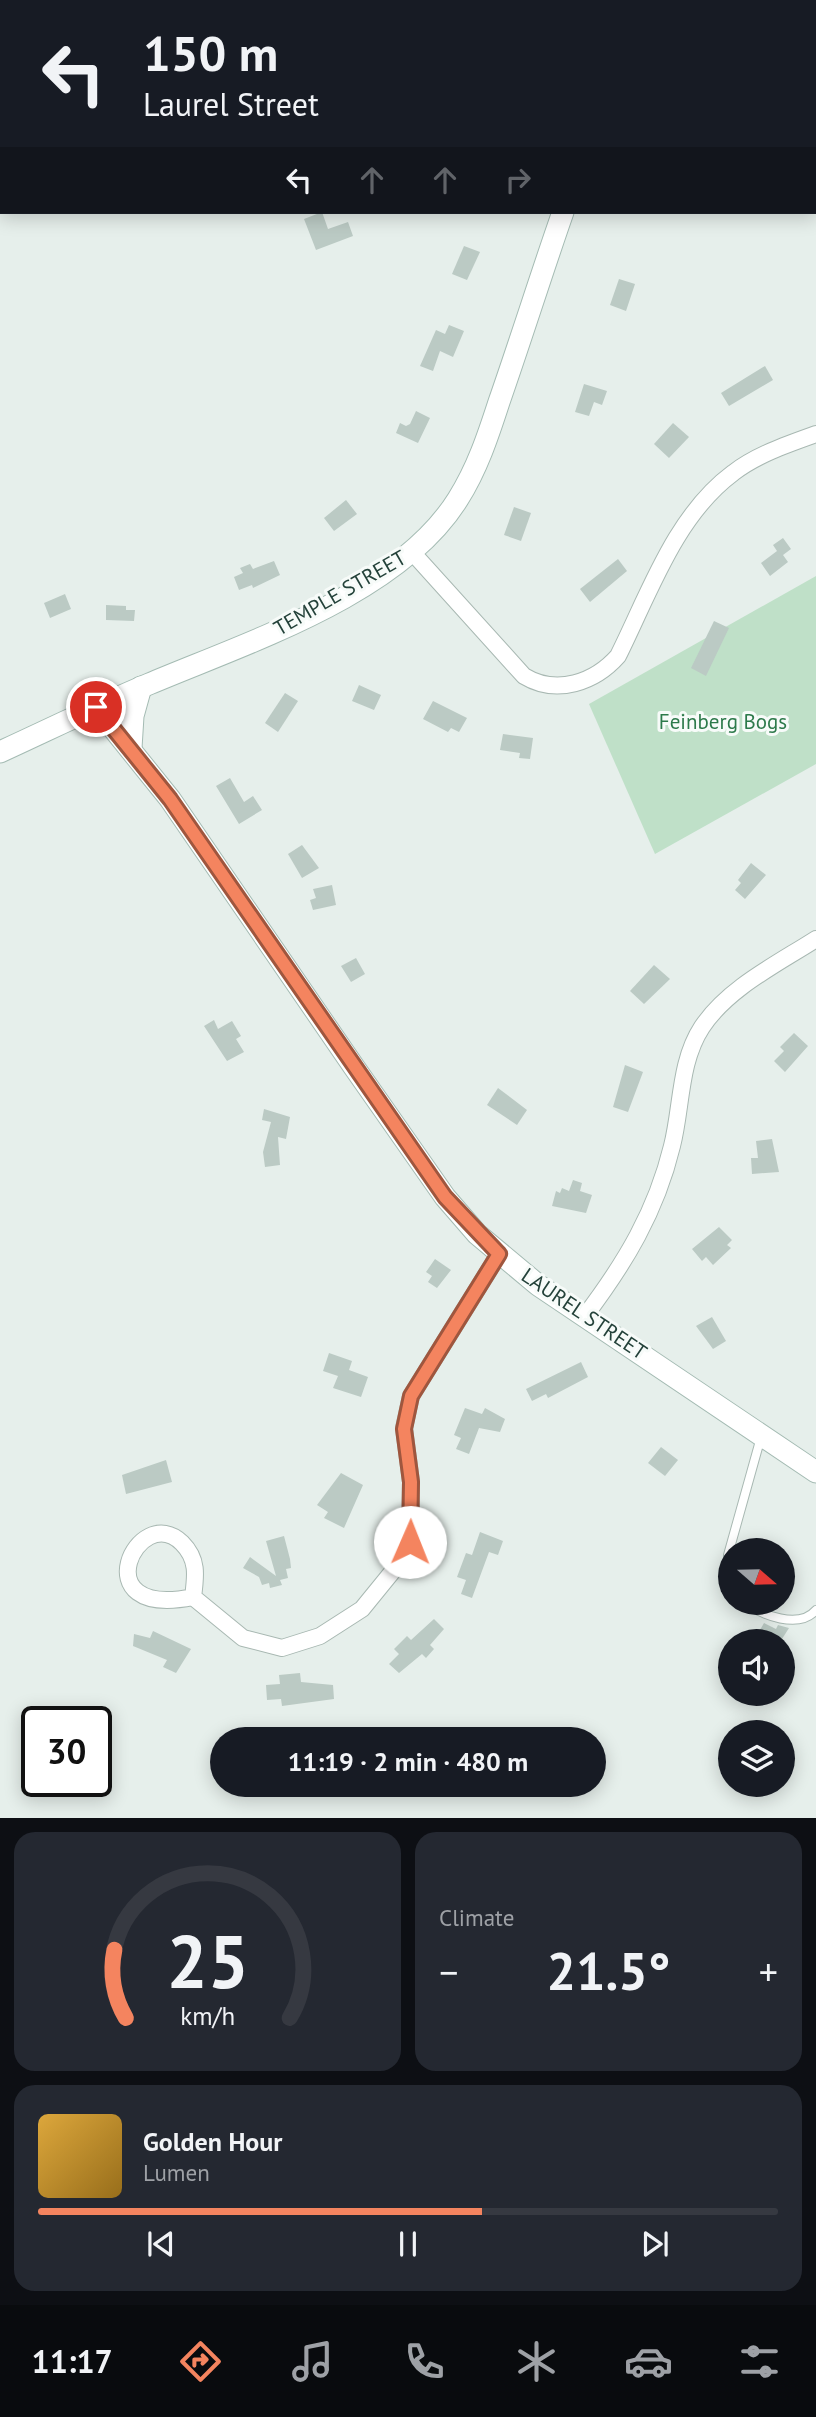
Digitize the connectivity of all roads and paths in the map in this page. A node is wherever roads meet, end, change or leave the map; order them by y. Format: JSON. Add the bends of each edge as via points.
{"nodes":[{"id":1,"x":563,"y":214,"type":"edge"},
{"id":2,"x":816,"y":434,"type":"edge"},
{"id":3,"x":412,"y":552,"type":"junction"},
{"id":4,"x":141,"y":687,"type":"junction"},
{"id":5,"x":96,"y":707,"type":"junction"},
{"id":6,"x":131,"y":748,"type":"junction"},
{"id":7,"x":0,"y":752,"type":"edge"},
{"id":8,"x":816,"y":939,"type":"edge"},
{"id":9,"x":499,"y":1254,"type":"junction"},
{"id":10,"x":585,"y":1316,"type":"junction"},
{"id":11,"x":762,"y":1434,"type":"junction"},
{"id":12,"x":816,"y":1472,"type":"edge"},
{"id":13,"x":732,"y":1538,"type":"edge"},
{"id":14,"x":193,"y":1597,"type":"junction"},
{"id":15,"x":816,"y":1610,"type":"edge"},
{"id":16,"x":776,"y":1615,"type":"edge"}],
"edges":[{"from":1,"to":3,"type":"main road","name":"TEMPLE STREET","via":[[476,465],[446,517]]},
{"from":2,"to":3,"type":"street","via":[[733,472],[710,494],[665,560],[618,656],[606,670],[576,683],[548,685],[524,676]]},
{"from":3,"to":4,"type":"main road","name":"TEMPLE STREET","via":[[299,620]]},
{"from":4,"to":5,"type":"main road","name":"TEMPLE STREET"},
{"from":4,"to":6,"type":"main road","via":[[132,716]]},
{"from":5,"to":6,"type":"main road","name":"LAUREL STREET"},
{"from":5,"to":7,"type":"main road","name":"TEMPLE STREET"},
{"from":6,"to":9,"type":"main road","name":"LAUREL STREET","via":[[445,1197]]},
{"from":8,"to":10,"type":"street","via":[[733,994],[700,1030],[684,1073],[672,1148],[651,1211],[628,1257]]},
{"from":9,"to":10,"type":"main road","name":"LAUREL STREET"},
{"from":9,"to":14,"type":"street","via":[[411,1396],[404,1429],[411,1482],[410,1542],[362,1609],[320,1636],[282,1648],[243,1638]]},
{"from":10,"to":11,"type":"main road","name":"LAUREL STREET"},
{"from":11,"to":12,"type":"main road","name":"LAUREL STREET"},
{"from":11,"to":13,"type":"lane"},
{"from":14,"to":14,"type":"street","via":[[196,1574],[192,1554],[178,1539],[156,1534],[139,1541],[128,1558],[129,1581],[140,1596],[159,1602]]},
{"from":15,"to":16,"type":"lane","via":[[791,1621]]}]}
